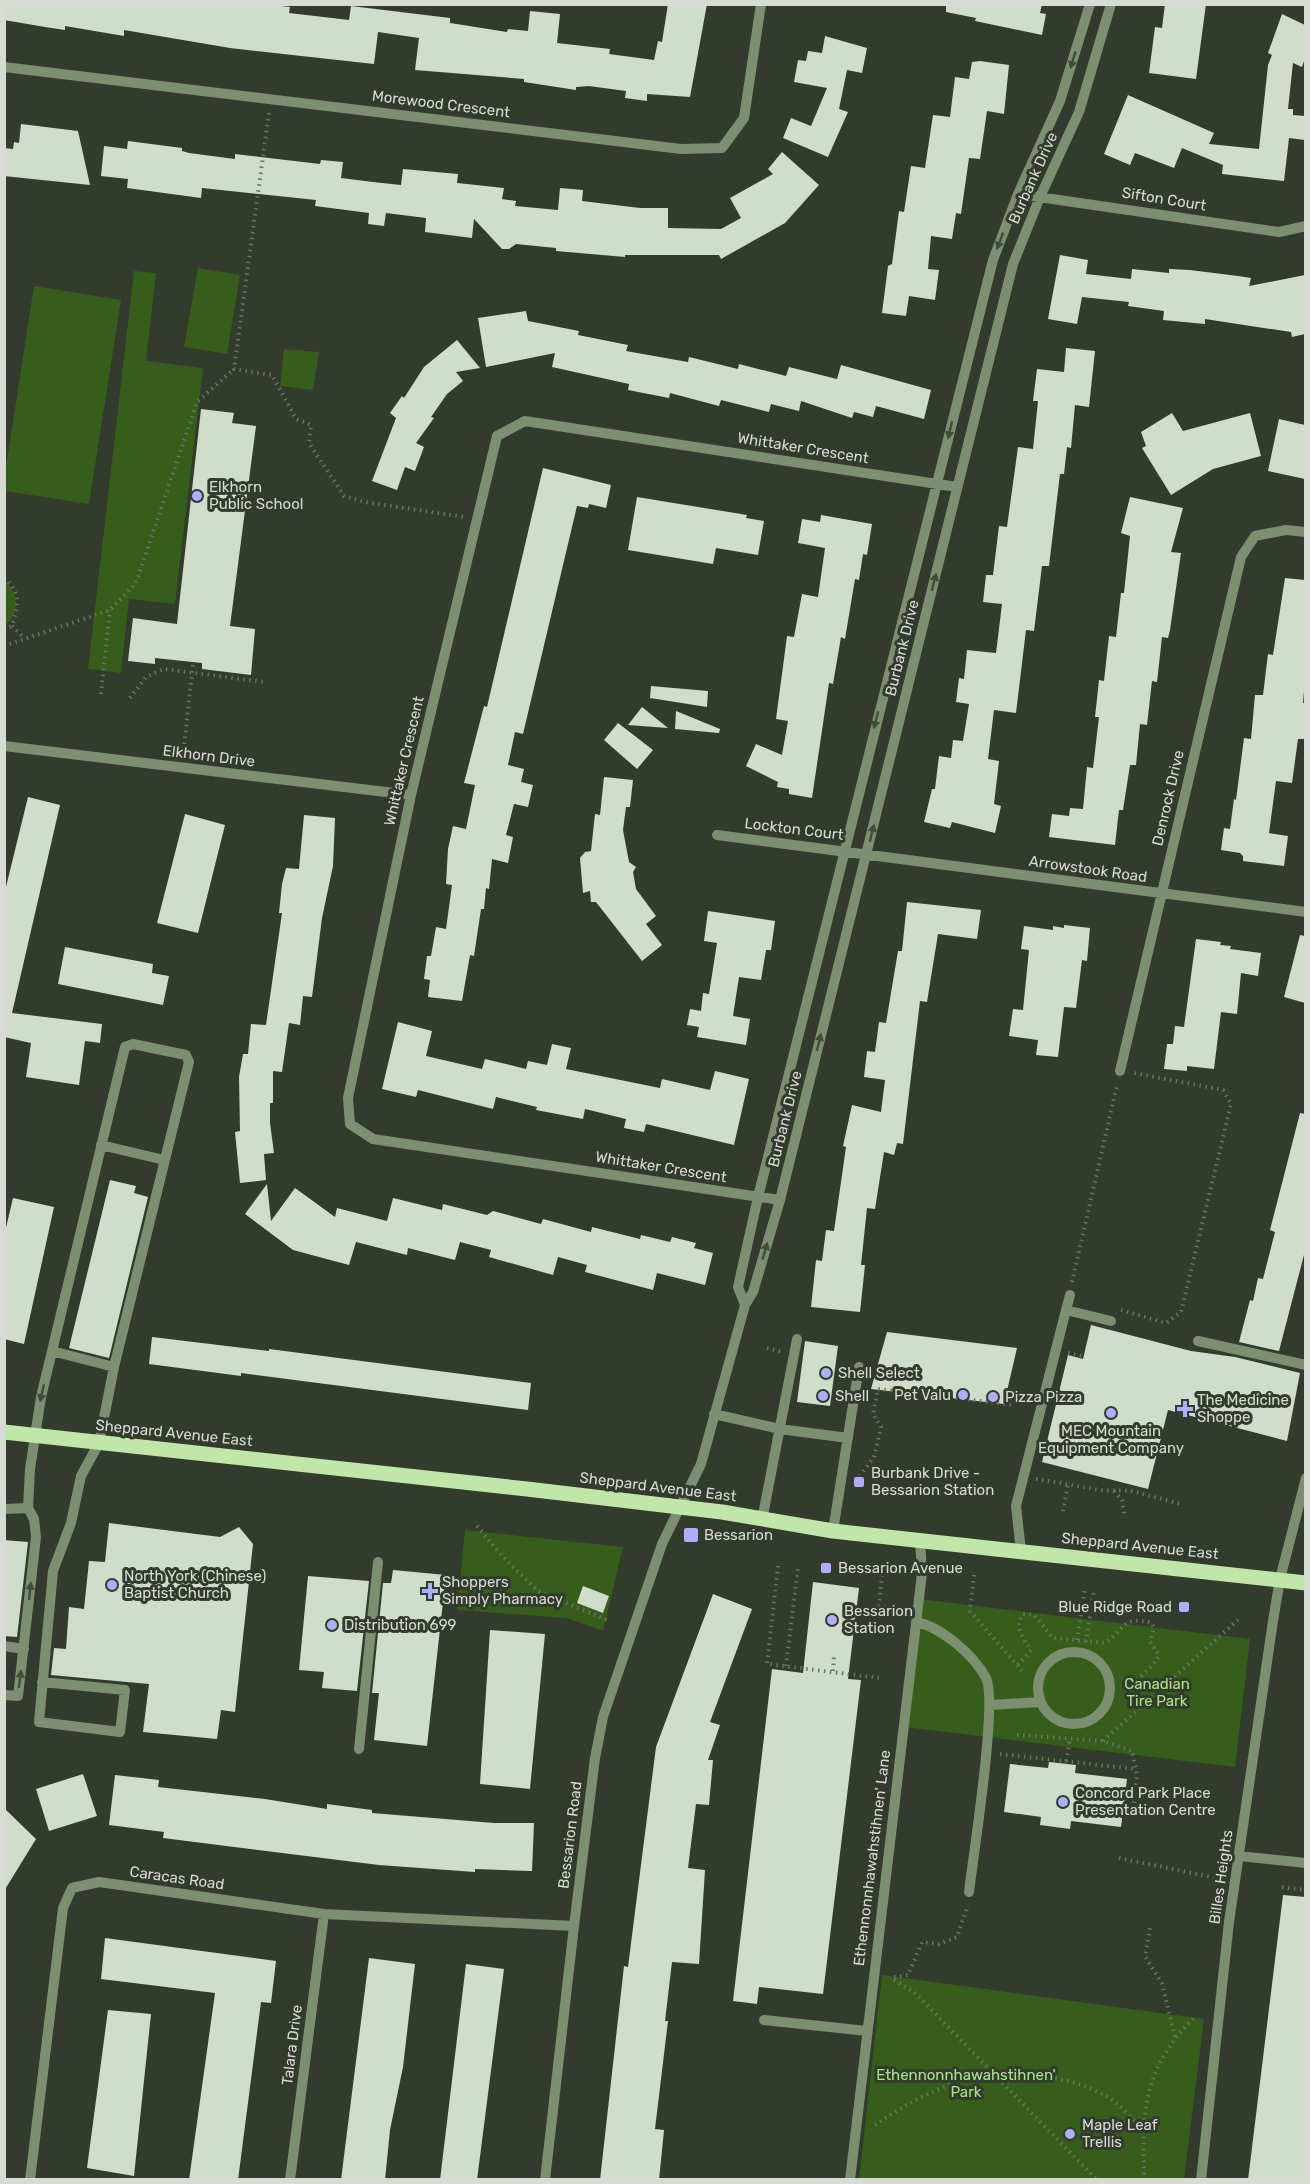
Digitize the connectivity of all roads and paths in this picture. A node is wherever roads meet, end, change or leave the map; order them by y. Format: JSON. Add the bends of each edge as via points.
{"nodes":[{"id":1,"x":761,"y":4,"type":"edge"},
{"id":2,"x":1090,"y":4,"type":"edge"},
{"id":3,"x":1111,"y":4,"type":"edge"},
{"id":4,"x":4,"y":67,"type":"edge"},
{"id":5,"x":271,"y":99,"type":"junction"},
{"id":6,"x":1018,"y":194,"type":"junction"},
{"id":7,"x":1040,"y":197,"type":"junction"},
{"id":8,"x":1305,"y":226,"type":"edge"},
{"id":9,"x":234,"y":369,"type":"junction"},
{"id":10,"x":937,"y":484,"type":"junction"},
{"id":11,"x":957,"y":487,"type":"junction"},
{"id":12,"x":478,"y":519,"type":"junction"},
{"id":13,"x":1305,"y":532,"type":"edge"},
{"id":14,"x":4,"y":578,"type":"edge"},
{"id":15,"x":110,"y":610,"type":"junction"},
{"id":16,"x":12,"y":626,"type":"junction"},
{"id":17,"x":4,"y":630,"type":"edge"},
{"id":18,"x":24,"y":638,"type":"junction"},
{"id":19,"x":4,"y":646,"type":"edge"},
{"id":20,"x":193,"y":664,"type":"dead end"},
{"id":21,"x":192,"y":673,"type":"junction"},
{"id":22,"x":264,"y":682,"type":"dead end"},
{"id":23,"x":101,"y":694,"type":"dead end"},
{"id":24,"x":130,"y":698,"type":"dead end"},
{"id":25,"x":4,"y":746,"type":"edge"},
{"id":26,"x":181,"y":767,"type":"junction"},
{"id":27,"x":411,"y":795,"type":"junction"},
{"id":28,"x":717,"y":834,"type":"dead end"},
{"id":29,"x":845,"y":851,"type":"junction"},
{"id":30,"x":867,"y":854,"type":"junction"},
{"id":31,"x":1160,"y":894,"type":"junction"},
{"id":32,"x":1305,"y":912,"type":"edge"},
{"id":33,"x":1120,"y":1071,"type":"junction"},
{"id":34,"x":101,"y":1145,"type":"junction"},
{"id":35,"x":164,"y":1160,"type":"junction"},
{"id":36,"x":759,"y":1197,"type":"junction"},
{"id":37,"x":780,"y":1200,"type":"junction"},
{"id":38,"x":1070,"y":1295,"type":"joint"},
{"id":39,"x":745,"y":1305,"type":"junction"},
{"id":40,"x":1112,"y":1307,"type":"dead end"},
{"id":41,"x":1066,"y":1310,"type":"junction"},
{"id":42,"x":1111,"y":1321,"type":"dead end"},
{"id":43,"x":797,"y":1339,"type":"dead end"},
{"id":44,"x":1198,"y":1341,"type":"dead end"},
{"id":45,"x":52,"y":1351,"type":"junction"},
{"id":46,"x":1305,"y":1365,"type":"edge"},
{"id":47,"x":114,"y":1367,"type":"junction"},
{"id":48,"x":860,"y":1367,"type":"dead end"},
{"id":49,"x":1015,"y":1405,"type":"dead end"},
{"id":50,"x":714,"y":1414,"type":"junction"},
{"id":51,"x":780,"y":1429,"type":"junction"},
{"id":52,"x":4,"y":1432,"type":"edge"},
{"id":53,"x":35,"y":1436,"type":"junction"},
{"id":54,"x":848,"y":1438,"type":"junction"},
{"id":55,"x":99,"y":1443,"type":"junction"},
{"id":56,"x":1035,"y":1478,"type":"dead end"},
{"id":57,"x":1305,"y":1479,"type":"edge"},
{"id":58,"x":1068,"y":1484,"type":"junction"},
{"id":59,"x":849,"y":1488,"type":"dead end"},
{"id":60,"x":1113,"y":1491,"type":"junction"},
{"id":61,"x":1181,"y":1504,"type":"dead end"},
{"id":62,"x":681,"y":1507,"type":"junction"},
{"id":63,"x":28,"y":1508,"type":"junction"},
{"id":64,"x":4,"y":1509,"type":"edge"},
{"id":65,"x":1063,"y":1511,"type":"dead end"},
{"id":66,"x":1125,"y":1518,"type":"dead end"},
{"id":67,"x":762,"y":1520,"type":"junction"},
{"id":68,"x":477,"y":1526,"type":"dead end"},
{"id":69,"x":833,"y":1531,"type":"junction"},
{"id":70,"x":920,"y":1540,"type":"junction"},
{"id":71,"x":1021,"y":1551,"type":"junction"},
{"id":72,"x":378,"y":1562,"type":"dead end"},
{"id":73,"x":778,"y":1566,"type":"dead end"},
{"id":74,"x":798,"y":1568,"type":"dead end"},
{"id":75,"x":882,"y":1575,"type":"dead end"},
{"id":76,"x":974,"y":1575,"type":"dead end"},
{"id":77,"x":1280,"y":1579,"type":"junction"},
{"id":78,"x":1305,"y":1582,"type":"edge"},
{"id":79,"x":1084,"y":1589,"type":"dead end"},
{"id":80,"x":1094,"y":1590,"type":"dead end"},
{"id":81,"x":887,"y":1612,"type":"dead end"},
{"id":82,"x":1240,"y":1618,"type":"dead end"},
{"id":83,"x":607,"y":1620,"type":"dead end"},
{"id":84,"x":916,"y":1622,"type":"junction"},
{"id":85,"x":1077,"y":1640,"type":"junction"},
{"id":86,"x":1086,"y":1642,"type":"junction"},
{"id":87,"x":4,"y":1646,"type":"edge"},
{"id":88,"x":24,"y":1649,"type":"junction"},
{"id":89,"x":834,"y":1657,"type":"dead end"},
{"id":90,"x":1018,"y":1665,"type":"junction"},
{"id":91,"x":786,"y":1666,"type":"junction"},
{"id":92,"x":833,"y":1671,"type":"junction"},
{"id":93,"x":1023,"y":1672,"type":"dead end"},
{"id":94,"x":879,"y":1678,"type":"dead end"},
{"id":95,"x":42,"y":1682,"type":"junction"},
{"id":96,"x":4,"y":1695,"type":"edge"},
{"id":97,"x":1040,"y":1701,"type":"junction"},
{"id":98,"x":990,"y":1705,"type":"junction"},
{"id":99,"x":1142,"y":1705,"type":"junction"},
{"id":100,"x":1017,"y":1735,"type":"dead end"},
{"id":101,"x":1070,"y":1739,"type":"junction"},
{"id":102,"x":1103,"y":1741,"type":"junction"},
{"id":103,"x":359,"y":1749,"type":"dead end"},
{"id":104,"x":1066,"y":1761,"type":"junction"},
{"id":105,"x":996,"y":1765,"type":"dead end"},
{"id":106,"x":1136,"y":1769,"type":"junction"},
{"id":107,"x":1133,"y":1811,"type":"dead end"},
{"id":108,"x":1239,"y":1856,"type":"junction"},
{"id":109,"x":1119,"y":1858,"type":"dead end"},
{"id":110,"x":1305,"y":1863,"type":"edge"},
{"id":111,"x":1235,"y":1882,"type":"junction"},
{"id":112,"x":1282,"y":1887,"type":"dead end"},
{"id":113,"x":1305,"y":1890,"type":"edge"},
{"id":114,"x":969,"y":1892,"type":"joint"},
{"id":115,"x":324,"y":1914,"type":"junction"},
{"id":116,"x":574,"y":1926,"type":"junction"},
{"id":117,"x":1150,"y":1928,"type":"dead end"},
{"id":118,"x":1194,"y":2018,"type":"dead end"},
{"id":119,"x":764,"y":2020,"type":"dead end"},
{"id":120,"x":867,"y":2031,"type":"junction"},
{"id":121,"x":1175,"y":2037,"type":"junction"},
{"id":122,"x":994,"y":2075,"type":"junction"},
{"id":123,"x":875,"y":2125,"type":"dead end"},
{"id":124,"x":1143,"y":2130,"type":"junction"},
{"id":125,"x":30,"y":2180,"type":"edge"},
{"id":126,"x":290,"y":2180,"type":"edge"},
{"id":127,"x":546,"y":2180,"type":"edge"},
{"id":128,"x":850,"y":2180,"type":"edge"},
{"id":129,"x":1097,"y":2180,"type":"edge"},
{"id":130,"x":1142,"y":2180,"type":"edge"},
{"id":131,"x":1201,"y":2180,"type":"edge"}],
"edges":[{"from":1,"to":5,"type":"street","name":"Morewood Crescent","via":[[744,118],[722,148],[681,148]]},
{"from":2,"to":6,"type":"street","name":"Burbank Drive","one_way":true,"via":[[1060,101]]},
{"from":3,"to":7,"type":"street","name":"Burbank Drive","via":[[1079,112]]},
{"from":4,"to":5,"type":"street","name":"Morewood Crescent"},
{"from":5,"to":9,"type":"path"},
{"from":6,"to":7,"type":"street","name":"Sifton Court"},
{"from":6,"to":10,"type":"street","name":"Burbank Drive","one_way":true,"via":[[993,260]]},
{"from":7,"to":8,"type":"street","name":"Sifton Court","via":[[1279,232]]},
{"from":7,"to":11,"type":"street","name":"Burbank Drive","via":[[1013,264]]},
{"from":9,"to":12,"type":"path","via":[[272,375],[296,419],[311,425],[309,443],[345,496]]},
{"from":9,"to":15,"type":"path","via":[[197,402],[136,583]]},
{"from":10,"to":11,"type":"street","name":"Whittaker Crescent"},
{"from":10,"to":12,"type":"street","name":"Whittaker Crescent","via":[[525,421],[497,436]]},
{"from":10,"to":29,"type":"street","name":"Burbank Drive","one_way":true},
{"from":30,"to":11,"type":"street","name":"Burbank Drive","one_way":true},
{"from":12,"to":27,"type":"street","name":"Whittaker Crescent"},
{"from":13,"to":31,"type":"street","name":"Denrock Drive","via":[[1286,530],[1255,536],[1241,558]]},
{"from":14,"to":16,"type":"path","via":[[14,586],[19,599]]},
{"from":15,"to":18,"type":"path"},
{"from":15,"to":23,"type":"path"},
{"from":16,"to":17,"type":"path"},
{"from":16,"to":18,"type":"path"},
{"from":18,"to":19,"type":"path"},
{"from":20,"to":21,"type":"path"},
{"from":21,"to":22,"type":"path"},
{"from":21,"to":24,"type":"path","via":[[155,671],[146,676]]},
{"from":21,"to":26,"type":"path"},
{"from":25,"to":26,"type":"street","name":"Elkhorn Drive"},
{"from":26,"to":27,"type":"street","name":"Elkhorn Drive"},
{"from":27,"to":36,"type":"street","name":"Whittaker Crescent","via":[[348,1098],[350,1124],[373,1139]]},
{"from":28,"to":29,"type":"street","name":"Lockton Court"},
{"from":29,"to":30,"type":"street","name":"Lockton Court"},
{"from":29,"to":36,"type":"street","name":"Burbank Drive"},
{"from":30,"to":31,"type":"street","name":"Arrowstook Road"},
{"from":37,"to":30,"type":"street","name":"Burbank Drive","one_way":true},
{"from":31,"to":32,"type":"street","name":"Arrowstook Road"},
{"from":31,"to":33,"type":"street","name":"Denrock Drive"},
{"from":33,"to":38,"type":"path"},
{"from":33,"to":40,"type":"path","via":[[1223,1090],[1231,1104],[1181,1312],[1166,1323]]},
{"from":34,"to":35,"type":"street"},
{"from":34,"to":35,"type":"street","via":[[125,1047],[133,1044],[186,1055],[189,1062]]},
{"from":34,"to":45,"type":"street"},
{"from":35,"to":47,"type":"street"},
{"from":36,"to":37,"type":"street","name":"Whittaker Crescent"},
{"from":36,"to":39,"type":"street","name":"Burbank Drive","via":[[738,1287]]},
{"from":39,"to":37,"type":"street","name":"Burbank Drive","one_way":true,"via":[[753,1292]]},
{"from":38,"to":41,"type":"street"},
{"from":39,"to":50,"type":"street","name":"Burbank Drive"},
{"from":41,"to":42,"type":"street"},
{"from":41,"to":71,"type":"street","via":[[1016,1506]]},
{"from":43,"to":51,"type":"street"},
{"from":44,"to":46,"type":"street"},
{"from":45,"to":47,"type":"street"},
{"from":45,"to":53,"type":"street","one_way":true},
{"from":47,"to":55,"type":"street"},
{"from":48,"to":54,"type":"street"},
{"from":49,"to":59,"type":"path","via":[[878,1389],[873,1414],[881,1427],[874,1457]]},
{"from":50,"to":51,"type":"street"},
{"from":50,"to":62,"type":"street","name":"Burbank Drive","via":[[701,1464]]},
{"from":51,"to":54,"type":"street"},
{"from":51,"to":67,"type":"street"},
{"from":52,"to":53,"type":"main road","name":"Sheppard Avenue East"},
{"from":53,"to":55,"type":"main road","name":"Sheppard Avenue East"},
{"from":53,"to":63,"type":"street"},
{"from":54,"to":69,"type":"street"},
{"from":55,"to":62,"type":"main road","name":"Sheppard Avenue East"},
{"from":55,"to":95,"type":"street","via":[[81,1476],[53,1571]]},
{"from":56,"to":58,"type":"path"},
{"from":57,"to":77,"type":"street"},
{"from":58,"to":60,"type":"path"},
{"from":58,"to":65,"type":"path"},
{"from":60,"to":61,"type":"path","via":[[1131,1491]]},
{"from":60,"to":66,"type":"path","via":[[1122,1500]]},
{"from":62,"to":67,"type":"main road","name":"Sheppard Avenue East"},
{"from":62,"to":116,"type":"street","name":"Bessarion Road","via":[[662,1544],[603,1718]]},
{"from":63,"to":64,"type":"street"},
{"from":88,"to":63,"type":"street","one_way":true,"via":[[36,1537]]},
{"from":67,"to":69,"type":"main road","name":"Sheppard Avenue East"},
{"from":68,"to":83,"type":"path","via":[[538,1591]]},
{"from":69,"to":70,"type":"main road","name":"Sheppard Avenue East"},
{"from":70,"to":71,"type":"main road","name":"Sheppard Avenue East"},
{"from":70,"to":84,"type":"street","name":"Ethennonnhawahstihnen' Lane","via":[[922,1573]]},
{"from":71,"to":77,"type":"main road","name":"Sheppard Avenue East"},
{"from":72,"to":103,"type":"street"},
{"from":73,"to":91,"type":"path","via":[[767,1664]]},
{"from":74,"to":91,"type":"path"},
{"from":75,"to":81,"type":"path","via":[[879,1606],[888,1607]]},
{"from":76,"to":90,"type":"path","via":[[970,1611]]},
{"from":77,"to":78,"type":"main road","name":"Sheppard Avenue East"},
{"from":77,"to":108,"type":"street","name":"Billes Heights"},
{"from":79,"to":85,"type":"path"},
{"from":80,"to":86,"type":"path"},
{"from":82,"to":99,"type":"path"},
{"from":84,"to":98,"type":"street","via":[[936,1628],[969,1657],[986,1678]]},
{"from":84,"to":120,"type":"street","name":"Ethennonnhawahstihnen' Lane"},
{"from":85,"to":86,"type":"path"},
{"from":85,"to":90,"type":"path","via":[[1053,1638],[1034,1615],[1023,1614],[1018,1625],[1031,1650]]},
{"from":86,"to":99,"type":"path","via":[[1105,1643],[1129,1620],[1152,1623],[1150,1642],[1158,1655],[1156,1662],[1132,1691]]},
{"from":87,"to":88,"type":"street"},
{"from":96,"to":88,"type":"street","one_way":true,"via":[[18,1696]]},
{"from":89,"to":92,"type":"path"},
{"from":90,"to":93,"type":"path"},
{"from":91,"to":92,"type":"path"},
{"from":92,"to":94,"type":"path"},
{"from":95,"to":95,"type":"street","via":[[39,1722],[120,1732],[125,1690]]},
{"from":97,"to":97,"type":"street","via":[[1037,1690],[1044,1667],[1063,1653],[1087,1654],[1097,1660],[1110,1680],[1110,1692],[1100,1713],[1079,1724],[1055,1719]]},
{"from":97,"to":98,"type":"street"},
{"from":98,"to":114,"type":"street"},
{"from":99,"to":102,"type":"path"},
{"from":100,"to":101,"type":"path"},
{"from":101,"to":102,"type":"path"},
{"from":101,"to":104,"type":"path"},
{"from":102,"to":106,"type":"path","via":[[1132,1751]]},
{"from":104,"to":105,"type":"path","via":[[998,1754]]},
{"from":104,"to":106,"type":"path"},
{"from":106,"to":107,"type":"path"},
{"from":108,"to":110,"type":"street"},
{"from":108,"to":111,"type":"street","name":"Billes Heights"},
{"from":109,"to":111,"type":"path"},
{"from":111,"to":131,"type":"street","name":"Billes Heights"},
{"from":112,"to":113,"type":"path"},
{"from":114,"to":122,"type":"path","via":[[966,1917],[957,1937],[939,1944],[922,1942],[908,1975],[894,1978],[914,1992]]},
{"from":115,"to":116,"type":"street","name":"Caracas Road"},
{"from":115,"to":125,"type":"street","name":"Caracas Road","via":[[99,1882],[72,1888],[63,1908]]},
{"from":115,"to":126,"type":"street","name":"Talara Drive"},
{"from":116,"to":127,"type":"street","name":"Bessarion Road"},
{"from":117,"to":121,"type":"path","via":[[1145,1956],[1162,1984]]},
{"from":118,"to":121,"type":"path"},
{"from":119,"to":120,"type":"street"},
{"from":120,"to":128,"type":"street","name":"Ethennonnhawahstihnen' Lane"},
{"from":121,"to":124,"type":"path","via":[[1157,2066],[1144,2108]]},
{"from":122,"to":123,"type":"path","via":[[946,2086]]},
{"from":122,"to":124,"type":"path","via":[[1065,2081],[1106,2096]]},
{"from":122,"to":129,"type":"path"},
{"from":124,"to":130,"type":"path"}]}
